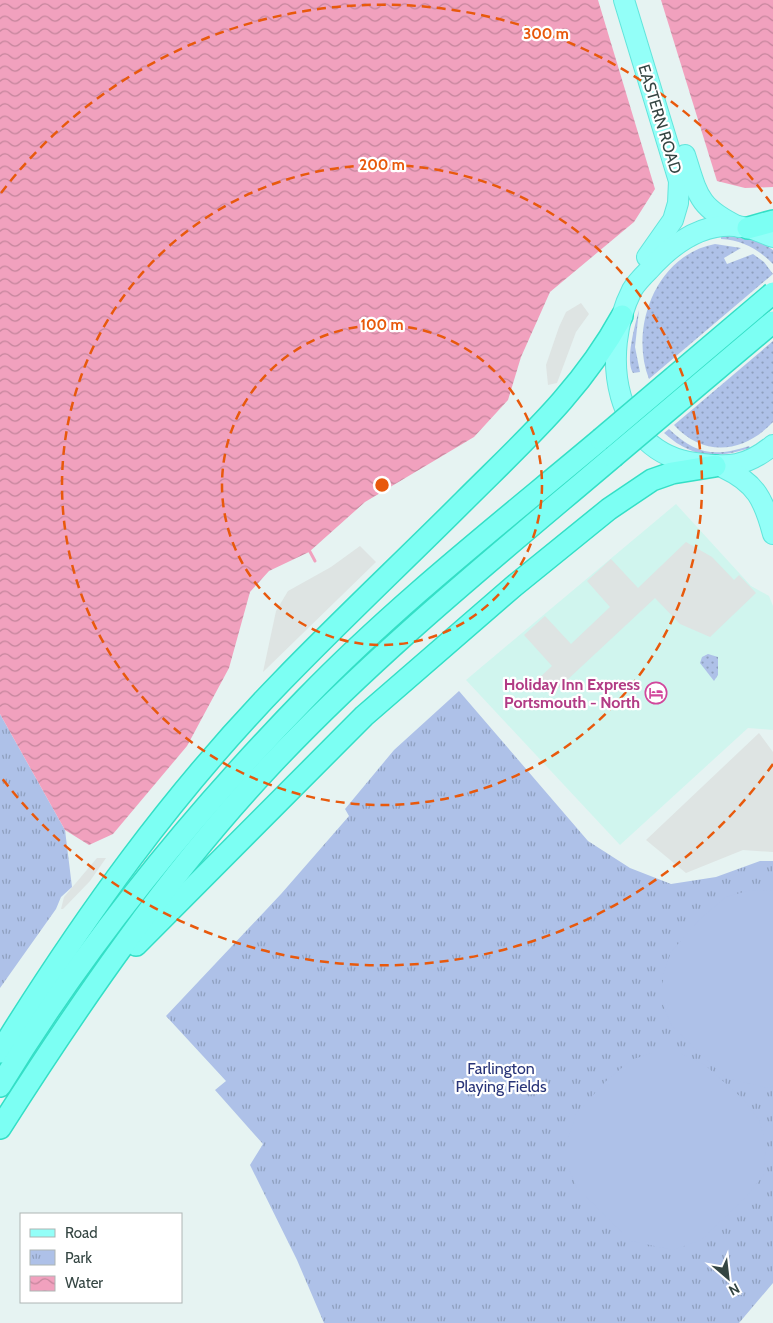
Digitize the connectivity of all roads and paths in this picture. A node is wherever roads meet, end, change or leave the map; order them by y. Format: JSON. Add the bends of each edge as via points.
{"nodes":[{"id":1,"x":624,"y":0,"type":"edge"},
{"id":2,"x":636,"y":0,"type":"edge"},
{"id":3,"x":773,"y":220,"type":"edge"},
{"id":4,"x":744,"y":227,"type":"junction"},
{"id":5,"x":773,"y":237,"type":"edge"},
{"id":6,"x":633,"y":288,"type":"junction"},
{"id":7,"x":773,"y":293,"type":"edge"},
{"id":8,"x":622,"y":316,"type":"junction"},
{"id":9,"x":773,"y":322,"type":"edge"},
{"id":10,"x":773,"y":445,"type":"edge"},
{"id":11,"x":719,"y":467,"type":"junction"},
{"id":12,"x":773,"y":534,"type":"edge"},
{"id":13,"x":87,"y":995,"type":"junction"},
{"id":14,"x":0,"y":1052,"type":"edge"},
{"id":15,"x":0,"y":1086,"type":"edge"},
{"id":16,"x":0,"y":1128,"type":"edge"}],
"edges":[{"from":1,"to":6,"type":"main road","name":"EASTERN ROAD","via":[[680,188],[673,220],[650,252]]},
{"from":2,"to":4,"type":"main road","name":"EASTERN ROAD","via":[[698,195],[709,210]]},
{"from":3,"to":4,"type":"highway"},
{"from":4,"to":5,"type":"main road"},
{"from":4,"to":6,"type":"main road","via":[[712,229],[687,237],[668,250]]},
{"from":6,"to":8,"type":"main road","name":"EASTERN ROAD"},
{"from":7,"to":15,"type":"highway","bridge":true,"via":[[401,608],[307,697],[235,773],[113,920],[53,1001]]},
{"from":8,"to":11,"type":"main road","name":"EASTERN ROAD","via":[[616,368],[623,403],[632,424],[658,450],[687,462]]},
{"from":8,"to":14,"type":"highway","via":[[591,366],[538,430],[280,683],[154,825],[98,901]]},
{"from":9,"to":13,"type":"highway","bridge":true,"via":[[404,634],[333,702],[267,769],[159,896]]},
{"from":10,"to":11,"type":"main road","via":[[747,462]]},
{"from":11,"to":12,"type":"main road","via":[[742,476],[753,487]]},
{"from":11,"to":13,"type":"highway","via":[[672,473],[652,480],[610,509],[514,586],[364,716]]},
{"from":13,"to":16,"type":"highway"}]}
